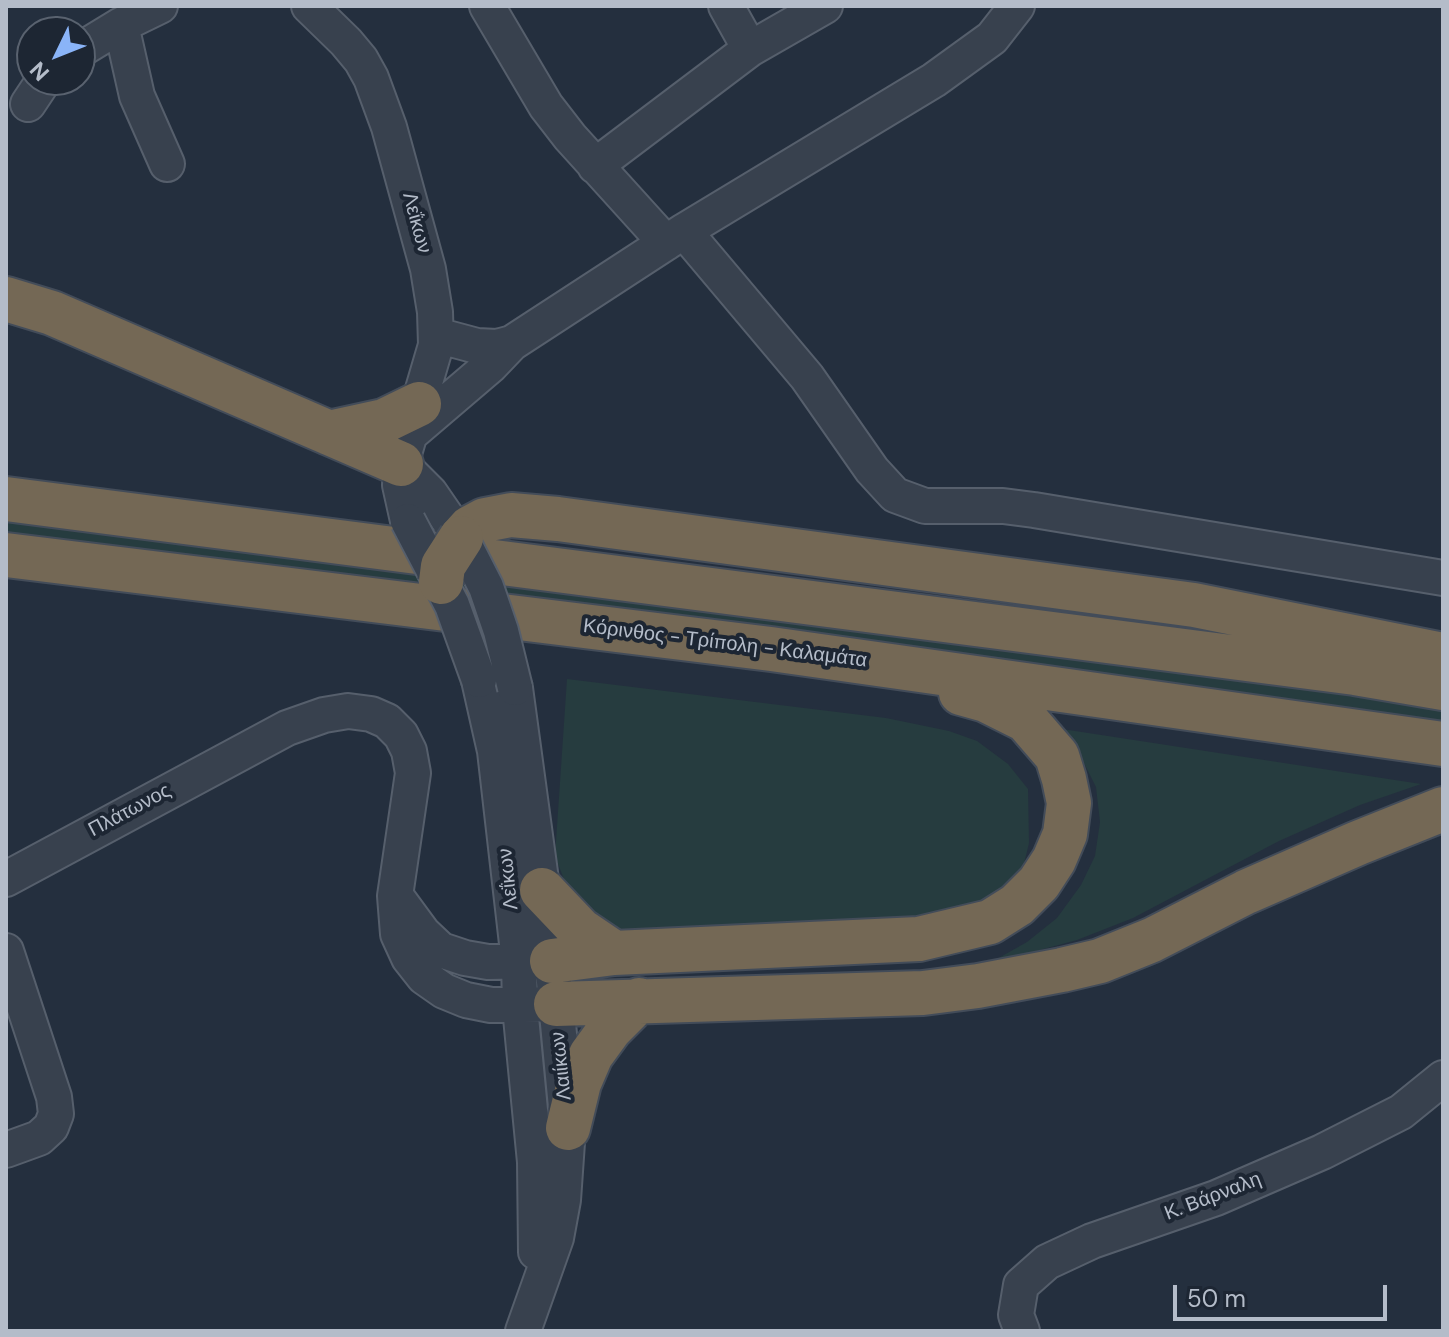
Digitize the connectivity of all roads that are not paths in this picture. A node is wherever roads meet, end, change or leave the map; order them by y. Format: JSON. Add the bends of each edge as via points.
{"nodes":[{"id":1,"x":160,"y":6,"type":"edge"},
{"id":2,"x":309,"y":6,"type":"edge"},
{"id":3,"x":726,"y":6,"type":"edge"},
{"id":4,"x":825,"y":6,"type":"edge"},
{"id":5,"x":1017,"y":6,"type":"edge"},
{"id":6,"x":498,"y":10,"type":"edge"},
{"id":7,"x":121,"y":25,"type":"junction"},
{"id":8,"x":96,"y":40,"type":"edge"},
{"id":9,"x":750,"y":49,"type":"junction"},
{"id":10,"x":167,"y":164,"type":"dead end"},
{"id":11,"x":595,"y":166,"type":"junction"},
{"id":12,"x":675,"y":237,"type":"junction"},
{"id":13,"x":6,"y":299,"type":"edge"},
{"id":14,"x":436,"y":335,"type":"junction"},
{"id":15,"x":512,"y":343,"type":"junction"},
{"id":16,"x":329,"y":433,"type":"junction"},
{"id":17,"x":409,"y":434,"type":"junction"},
{"id":18,"x":6,"y":499,"type":"edge"},
{"id":19,"x":461,"y":538,"type":"junction"},
{"id":20,"x":6,"y":555,"type":"edge"},
{"id":21,"x":1443,"y":578,"type":"edge"},
{"id":22,"x":441,"y":582,"type":"junction"},
{"id":23,"x":771,"y":649,"type":"junction"},
{"id":24,"x":1443,"y":655,"type":"edge"},
{"id":25,"x":1443,"y":688,"type":"edge"},
{"id":26,"x":1443,"y":744,"type":"edge"},
{"id":27,"x":1443,"y":809,"type":"edge"},
{"id":28,"x":6,"y":879,"type":"edge"},
{"id":29,"x":542,"y":890,"type":"junction"},
{"id":30,"x":395,"y":896,"type":"junction"},
{"id":31,"x":6,"y":951,"type":"edge"},
{"id":32,"x":614,"y":953,"type":"junction"},
{"id":33,"x":535,"y":961,"type":"junction"},
{"id":34,"x":639,"y":1000,"type":"junction"},
{"id":35,"x":538,"y":1006,"type":"junction"},
{"id":36,"x":1443,"y":1078,"type":"edge"},
{"id":37,"x":568,"y":1128,"type":"junction"},
{"id":38,"x":6,"y":1150,"type":"edge"},
{"id":39,"x":527,"y":1321,"type":"edge"},
{"id":40,"x":1022,"y":1331,"type":"edge"}],
"edges":[{"from":1,"to":7,"type":"street"},
{"from":2,"to":14,"type":"street","name":"Λεΐκων","via":[[346,42],[371,78],[428,269]]},
{"from":3,"to":9,"type":"street"},
{"from":4,"to":9,"type":"street"},
{"from":5,"to":12,"type":"street","via":[[996,34],[945,72]]},
{"from":6,"to":11,"type":"street","via":[[546,106]]},
{"from":7,"to":8,"type":"street"},
{"from":7,"to":10,"type":"street","via":[[137,96]]},
{"from":9,"to":11,"type":"street"},
{"from":11,"to":12,"type":"street"},
{"from":12,"to":15,"type":"street"},
{"from":12,"to":21,"type":"street","via":[[807,377],[882,483],[903,499],[925,506],[1034,510]]},
{"from":13,"to":16,"type":"highway","via":[[52,313]]},
{"from":14,"to":15,"type":"street","via":[[477,346]]},
{"from":14,"to":17,"type":"street","name":"Λεΐκων"},
{"from":15,"to":17,"type":"street"},
{"from":16,"to":17,"type":"highway"},
{"from":16,"to":17,"type":"highway","via":[[384,421]]},
{"from":17,"to":19,"type":"street","name":"Λεΐκων","via":[[430,493]]},
{"from":17,"to":22,"type":"street","name":"Λεΐκων","bridge":true,"via":[[400,485],[408,521]]},
{"from":18,"to":25,"type":"highway"},
{"from":19,"to":22,"type":"highway","bridge":true,"via":[[443,566]]},
{"from":19,"to":24,"type":"highway","via":[[485,520],[511,515],[558,519],[1194,605]]},
{"from":19,"to":29,"type":"street","name":"Λεΐκων","bridge":true,"via":[[486,587],[515,688]]},
{"from":20,"to":23,"type":"highway","name":"Κόρινθος - Τρίπολη - Καλαμάτα"},
{"from":22,"to":33,"type":"street","name":"Λεΐκων","bridge":true,"via":[[479,680]]},
{"from":23,"to":26,"type":"highway","name":"Κόρινθος - Τρίπολη - Καλαμάτα"},
{"from":23,"to":32,"type":"highway","via":[[986,700],[1026,720],[1057,756],[1069,803],[1065,834],[1054,860],[1017,905],[990,922],[955,932],[919,939]]},
{"from":27,"to":34,"type":"highway","via":[[1100,961],[923,993]]},
{"from":28,"to":30,"type":"street","name":"Πλάτωνος","via":[[287,728],[348,711],[387,721],[409,751],[413,773]]},
{"from":29,"to":32,"type":"highway","via":[[580,930]]},
{"from":29,"to":33,"type":"street","name":"Λεΐκων"},
{"from":30,"to":33,"type":"street","via":[[441,950],[488,962]]},
{"from":30,"to":35,"type":"street","name":"Πλάτωνος","via":[[398,934],[424,977],[466,1000]]},
{"from":31,"to":38,"type":"street","via":[[56,1114],[39,1138]]},
{"from":32,"to":33,"type":"highway"},
{"from":33,"to":35,"type":"street","name":"Λεΐκων"},
{"from":34,"to":35,"type":"highway"},
{"from":34,"to":37,"type":"highway","via":[[591,1055]]},
{"from":35,"to":37,"type":"street","name":"Λαιίκων"},
{"from":35,"to":39,"type":"street","name":"Λεΐκων","via":[[538,1200]]},
{"from":36,"to":40,"type":"street","name":"Κ. Βάρναλη","via":[[1401,1112],[1322,1152],[1047,1262],[1021,1285],[1016,1315]]},
{"from":37,"to":39,"type":"street","name":"Λεΐκων","via":[[556,1238]]}]}
